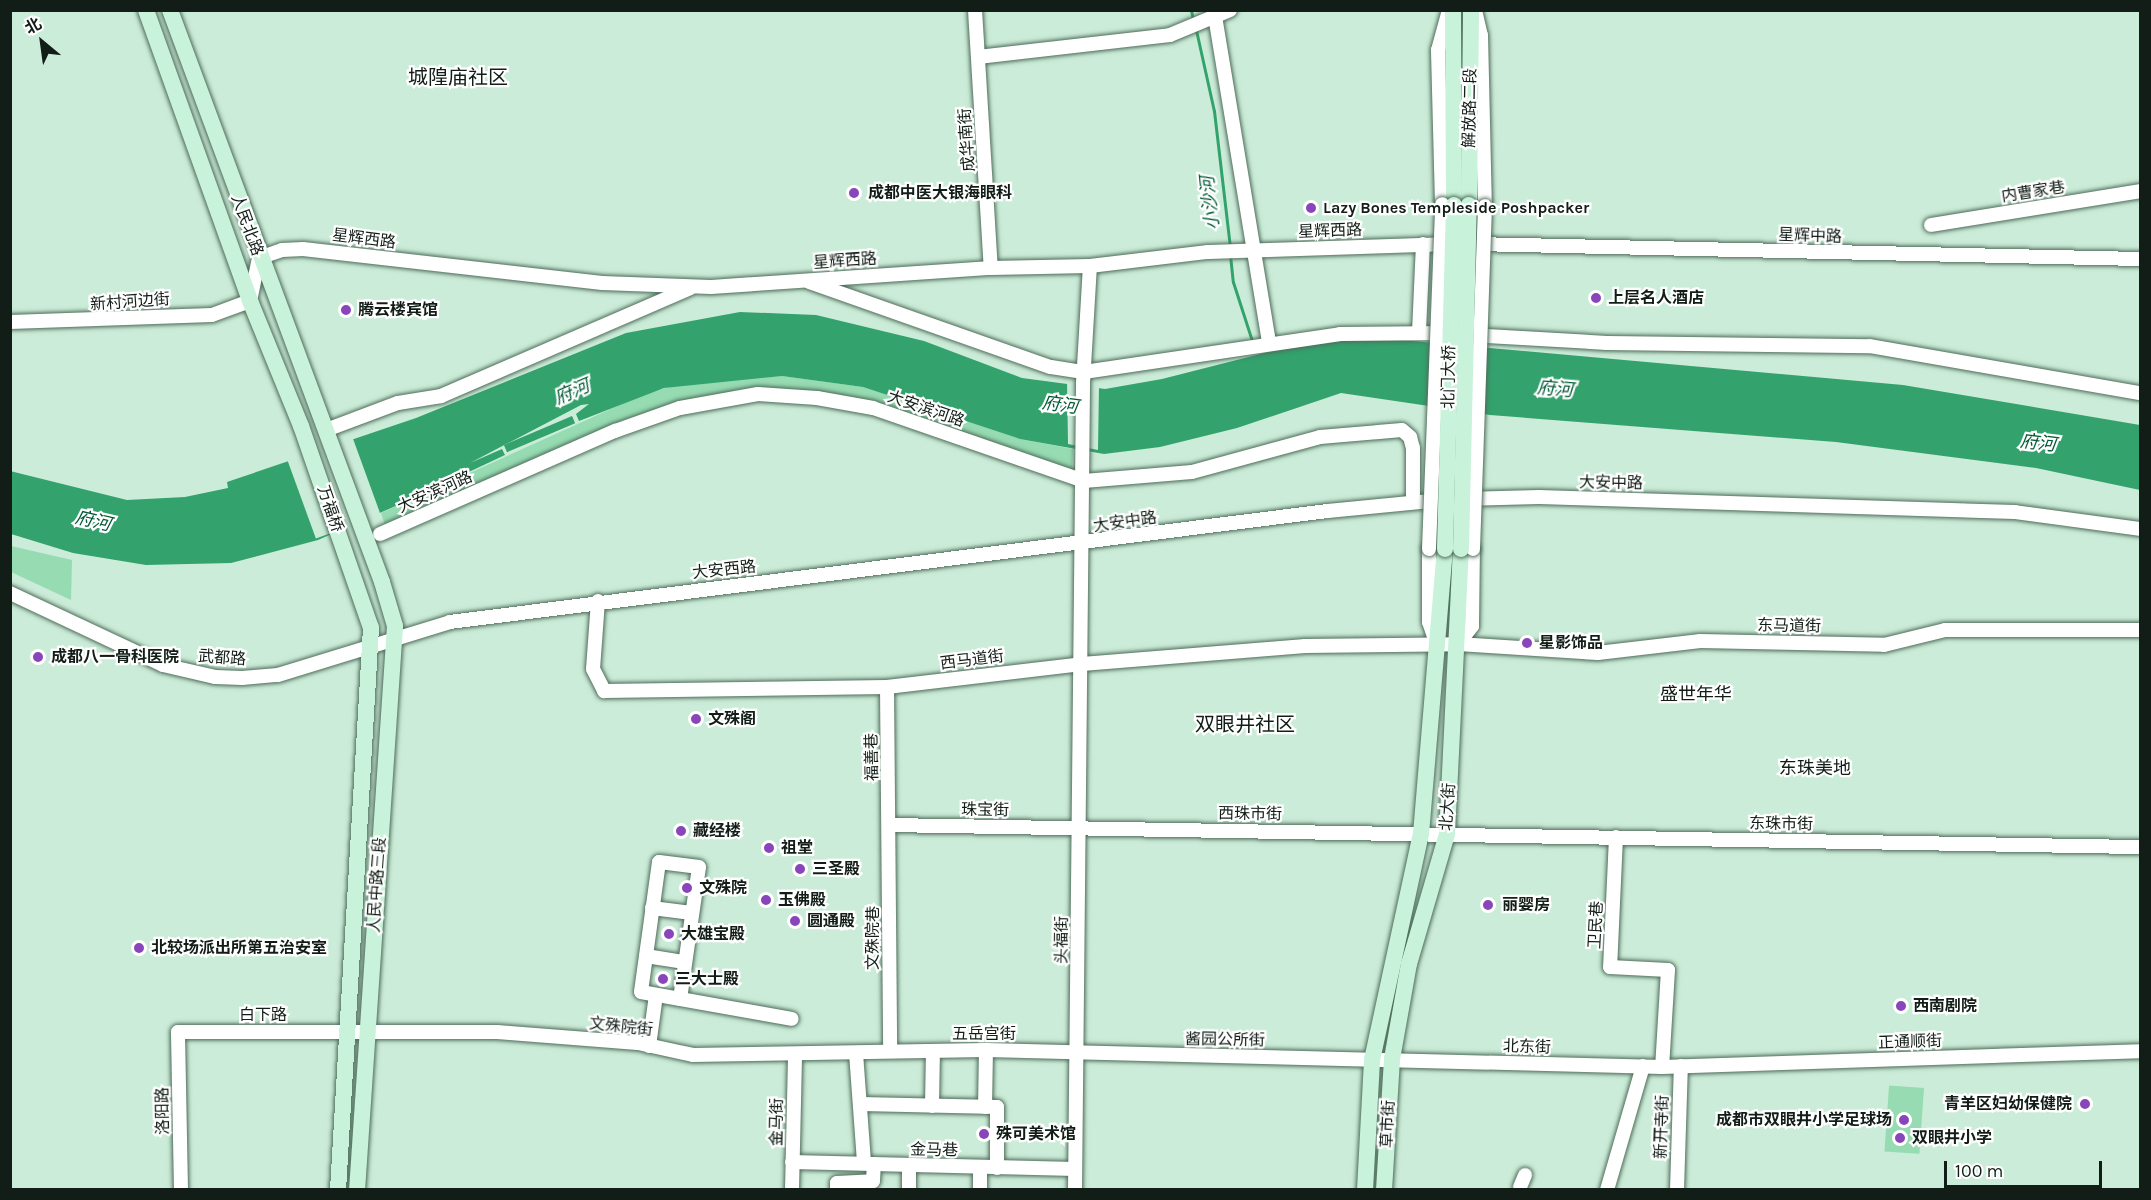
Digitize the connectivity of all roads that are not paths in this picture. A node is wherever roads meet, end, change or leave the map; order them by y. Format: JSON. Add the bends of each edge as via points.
{"nodes":[{"id":1,"x":146,"y":10,"type":"edge"},
{"id":2,"x":170,"y":10,"type":"edge"},
{"id":3,"x":975,"y":10,"type":"edge"},
{"id":4,"x":1230,"y":10,"type":"edge"},
{"id":5,"x":1451,"y":10,"type":"edge"},
{"id":6,"x":1473,"y":10,"type":"edge"},
{"id":7,"x":1211,"y":16,"type":"edge"},
{"id":8,"x":978,"y":57,"type":"junction"},
{"id":9,"x":2140,"y":191,"type":"edge"},
{"id":10,"x":1462,"y":205,"type":"junction"},
{"id":11,"x":1931,"y":225,"type":"dead end"},
{"id":12,"x":1423,"y":244,"type":"junction"},
{"id":13,"x":1479,"y":244,"type":"joint"},
{"id":14,"x":1249,"y":250,"type":"junction"},
{"id":15,"x":259,"y":258,"type":"junction"},
{"id":16,"x":2140,"y":259,"type":"edge"},
{"id":17,"x":1090,"y":266,"type":"junction"},
{"id":18,"x":991,"y":268,"type":"junction"},
{"id":19,"x":806,"y":280,"type":"junction"},
{"id":20,"x":694,"y":286,"type":"junction"},
{"id":21,"x":250,"y":301,"type":"junction"},
{"id":22,"x":10,"y":322,"type":"edge"},
{"id":23,"x":1419,"y":332,"type":"junction"},
{"id":24,"x":1265,"y":343,"type":"junction"},
{"id":25,"x":1084,"y":378,"type":"junction"},
{"id":26,"x":2140,"y":393,"type":"edge"},
{"id":27,"x":301,"y":426,"type":"joint"},
{"id":28,"x":327,"y":434,"type":"junction"},
{"id":29,"x":1084,"y":481,"type":"junction"},
{"id":30,"x":1413,"y":502,"type":"junction"},
{"id":31,"x":2140,"y":529,"type":"edge"},
{"id":32,"x":380,"y":534,"type":"dead end"},
{"id":33,"x":1083,"y":544,"type":"junction"},
{"id":34,"x":1452,"y":549,"type":"junction"},
{"id":35,"x":382,"y":582,"type":"joint"},
{"id":36,"x":360,"y":592,"type":"joint"},
{"id":37,"x":10,"y":593,"type":"edge"},
{"id":38,"x":598,"y":601,"type":"junction"},
{"id":39,"x":2140,"y":630,"type":"edge"},
{"id":40,"x":395,"y":637,"type":"junction"},
{"id":41,"x":1437,"y":644,"type":"junction"},
{"id":42,"x":371,"y":645,"type":"junction"},
{"id":43,"x":1458,"y":645,"type":"junction"},
{"id":44,"x":1082,"y":663,"type":"junction"},
{"id":45,"x":887,"y":687,"type":"junction"},
{"id":46,"x":889,"y":825,"type":"junction"},
{"id":47,"x":1079,"y":828,"type":"junction"},
{"id":48,"x":1421,"y":834,"type":"junction"},
{"id":49,"x":1447,"y":834,"type":"junction"},
{"id":50,"x":1616,"y":837,"type":"junction"},
{"id":51,"x":2140,"y":847,"type":"edge"},
{"id":52,"x":652,"y":908,"type":"junction"},
{"id":53,"x":692,"y":913,"type":"junction"},
{"id":54,"x":646,"y":956,"type":"junction"},
{"id":55,"x":685,"y":962,"type":"junction"},
{"id":56,"x":656,"y":995,"type":"junction"},
{"id":57,"x":680,"y":999,"type":"junction"},
{"id":58,"x":792,"y":1019,"type":"dead end"},
{"id":59,"x":348,"y":1031,"type":"junction"},
{"id":60,"x":366,"y":1031,"type":"junction"},
{"id":61,"x":178,"y":1032,"type":"joint"},
{"id":62,"x":649,"y":1046,"type":"junction"},
{"id":63,"x":987,"y":1050,"type":"junction"},
{"id":64,"x":933,"y":1051,"type":"junction"},
{"id":65,"x":2140,"y":1051,"type":"edge"},
{"id":66,"x":890,"y":1052,"type":"junction"},
{"id":67,"x":1077,"y":1052,"type":"junction"},
{"id":68,"x":856,"y":1053,"type":"junction"},
{"id":69,"x":795,"y":1056,"type":"junction"},
{"id":70,"x":1392,"y":1059,"type":"junction"},
{"id":71,"x":1372,"y":1060,"type":"junction"},
{"id":72,"x":1643,"y":1066,"type":"junction"},
{"id":73,"x":1681,"y":1066,"type":"junction"},
{"id":74,"x":1662,"y":1067,"type":"junction"},
{"id":75,"x":861,"y":1104,"type":"junction"},
{"id":76,"x":932,"y":1106,"type":"junction"},
{"id":77,"x":986,"y":1107,"type":"junction"},
{"id":78,"x":792,"y":1162,"type":"junction"},
{"id":79,"x":869,"y":1163,"type":"junction"},
{"id":80,"x":909,"y":1166,"type":"junction"},
{"id":81,"x":980,"y":1167,"type":"junction"},
{"id":82,"x":997,"y":1168,"type":"junction"},
{"id":83,"x":1075,"y":1169,"type":"junction"},
{"id":84,"x":181,"y":1190,"type":"edge"},
{"id":85,"x":338,"y":1190,"type":"edge"},
{"id":86,"x":357,"y":1190,"type":"edge"},
{"id":87,"x":792,"y":1190,"type":"edge"},
{"id":88,"x":837,"y":1190,"type":"edge"},
{"id":89,"x":909,"y":1190,"type":"edge"},
{"id":90,"x":980,"y":1190,"type":"edge"},
{"id":91,"x":1075,"y":1190,"type":"edge"},
{"id":92,"x":1365,"y":1190,"type":"edge"},
{"id":93,"x":1384,"y":1190,"type":"edge"},
{"id":94,"x":1607,"y":1190,"type":"edge"},
{"id":95,"x":1677,"y":1190,"type":"edge"}],
"edges":[{"from":1,"to":21,"type":"main road","name":"人民北路"},
{"from":2,"to":15,"type":"main road","name":"人民北路"},
{"from":3,"to":8,"type":"street","name":"成华南街"},
{"from":4,"to":7,"type":"street"},
{"from":5,"to":10,"type":"main road","name":"解放路二段"},
{"from":6,"to":10,"type":"main road","name":"解放路二段"},
{"from":7,"to":8,"type":"street","via":[[1170,35]]},
{"from":7,"to":14,"type":"street"},
{"from":8,"to":18,"type":"street","name":"成华南街"},
{"from":9,"to":11,"type":"street","name":"内曹家巷"},
{"from":10,"to":34,"type":"main road","name":"北门大桥","bridge":true},
{"from":10,"to":34,"type":"street","bridge":true},
{"from":12,"to":13,"type":"street","name":"星辉西路"},
{"from":12,"to":14,"type":"street","name":"星辉西路"},
{"from":12,"to":23,"type":"street"},
{"from":13,"to":16,"type":"street","name":"星辉中路"},
{"from":14,"to":17,"type":"street","name":"星辉西路"},
{"from":14,"to":24,"type":"street"},
{"from":15,"to":20,"type":"street","name":"星辉西路","via":[[282,250],[303,249],[602,284]]},
{"from":15,"to":21,"type":"street"},
{"from":15,"to":28,"type":"main road","name":"人民北路"},
{"from":17,"to":18,"type":"street","name":"星辉西路"},
{"from":17,"to":25,"type":"street","name":"头福街"},
{"from":18,"to":19,"type":"street","name":"星辉西路"},
{"from":19,"to":20,"type":"street","name":"星辉西路"},
{"from":19,"to":25,"type":"street"},
{"from":20,"to":28,"type":"street","via":[[441,396],[398,403]]},
{"from":21,"to":22,"type":"street","name":"新村河边街","via":[[212,315]]},
{"from":21,"to":27,"type":"main road","name":"人民北路"},
{"from":23,"to":24,"type":"street","via":[[1340,334]]},
{"from":23,"to":26,"type":"street","via":[[1607,343],[1870,346]]},
{"from":24,"to":25,"type":"street"},
{"from":25,"to":29,"type":"street","name":"头福街"},
{"from":27,"to":36,"type":"main road","name":"万福桥"},
{"from":28,"to":35,"type":"main road","name":"万福桥"},
{"from":29,"to":30,"type":"street","name":"大安滨河路","via":[[1192,472],[1320,437],[1402,430],[1410,437],[1413,448]]},
{"from":29,"to":32,"type":"street","name":"大安滨河路","via":[[873,408],[817,398],[758,394],[680,408],[615,431]]},
{"from":29,"to":33,"type":"street","name":"头福街"},
{"from":30,"to":31,"type":"street","name":"大安中路","via":[[1539,497],[1922,508],[2060,517]]},
{"from":30,"to":33,"type":"street","name":"大安中路"},
{"from":33,"to":38,"type":"street","name":"大安西路"},
{"from":33,"to":44,"type":"street","name":"头福街"},
{"from":34,"to":41,"type":"main road","name":"北大街"},
{"from":34,"to":43,"type":"main road","name":"北大街"},
{"from":35,"to":40,"type":"main road","name":"人民中路三段","via":[[391,607]]},
{"from":36,"to":42,"type":"main road","name":"人民中路三段","via":[[371,628]]},
{"from":37,"to":42,"type":"street","name":"武都路","via":[[131,652],[163,665],[215,677],[278,675]]},
{"from":38,"to":40,"type":"street","name":"大安西路","via":[[450,622]]},
{"from":38,"to":45,"type":"street","name":"西马道街","via":[[593,669],[604,691]]},
{"from":39,"to":43,"type":"street","name":"东马道街","via":[[1945,630],[1884,645],[1700,641],[1598,653]]},
{"from":40,"to":42,"type":"street","name":"大安西路"},
{"from":40,"to":60,"type":"main road","name":"人民中路三段"},
{"from":41,"to":43,"type":"street","name":"东马道街"},
{"from":41,"to":44,"type":"street","name":"西马道街","via":[[1305,645]]},
{"from":41,"to":48,"type":"main road","name":"北大街"},
{"from":42,"to":59,"type":"main road","name":"人民中路三段"},
{"from":43,"to":49,"type":"main road","name":"北大街"},
{"from":44,"to":45,"type":"street","name":"西马道街"},
{"from":44,"to":47,"type":"street","name":"头福街"},
{"from":45,"to":46,"type":"street","name":"福善巷"},
{"from":46,"to":47,"type":"street","name":"珠宝街"},
{"from":46,"to":66,"type":"street","name":"文殊院巷"},
{"from":47,"to":48,"type":"street","name":"西珠市街"},
{"from":47,"to":67,"type":"street","name":"头福街"},
{"from":48,"to":49,"type":"street","name":"东珠市街"},
{"from":48,"to":71,"type":"main road","name":"北大街"},
{"from":49,"to":50,"type":"street","name":"东珠市街"},
{"from":49,"to":70,"type":"main road","name":"北大街","via":[[1409,964]]},
{"from":50,"to":51,"type":"street","name":"东珠市街"},
{"from":50,"to":74,"type":"street","name":"卫民巷","via":[[1610,967],[1668,970]]},
{"from":52,"to":53,"type":"street"},
{"from":52,"to":53,"type":"street","via":[[659,862],[699,867]]},
{"from":52,"to":54,"type":"street"},
{"from":53,"to":55,"type":"street"},
{"from":54,"to":55,"type":"street"},
{"from":54,"to":56,"type":"street","via":[[640,992]]},
{"from":55,"to":57,"type":"street"},
{"from":56,"to":57,"type":"street"},
{"from":56,"to":62,"type":"street"},
{"from":57,"to":58,"type":"street"},
{"from":59,"to":60,"type":"street","name":"文殊院街"},
{"from":59,"to":61,"type":"street","name":"白下路"},
{"from":59,"to":85,"type":"main road","name":"人民中路三段"},
{"from":60,"to":62,"type":"street","name":"文殊院街","via":[[497,1032]]},
{"from":60,"to":86,"type":"main road","name":"人民中路三段"},
{"from":61,"to":84,"type":"street","name":"洛阳路"},
{"from":62,"to":69,"type":"street","name":"文殊院街","via":[[693,1055]]},
{"from":63,"to":64,"type":"street","name":"五岳宫街"},
{"from":63,"to":67,"type":"street","name":"五岳宫街"},
{"from":63,"to":77,"type":"street"},
{"from":64,"to":66,"type":"street","name":"五岳宫街"},
{"from":64,"to":76,"type":"street"},
{"from":65,"to":73,"type":"street","name":"正通顺街"},
{"from":66,"to":68,"type":"street","name":"文殊院街"},
{"from":67,"to":71,"type":"street","name":"酱园公所街"},
{"from":67,"to":83,"type":"street","name":"头福街"},
{"from":68,"to":69,"type":"street","name":"文殊院街"},
{"from":68,"to":75,"type":"street"},
{"from":69,"to":78,"type":"street","name":"金马街"},
{"from":70,"to":71,"type":"street","name":"北东街"},
{"from":70,"to":72,"type":"street","name":"北东街"},
{"from":70,"to":93,"type":"main road","name":"草市街"},
{"from":71,"to":92,"type":"main road","name":"草市街"},
{"from":72,"to":74,"type":"street","name":"北东街"},
{"from":72,"to":94,"type":"street"},
{"from":73,"to":74,"type":"street","name":"北东街"},
{"from":73,"to":95,"type":"street","name":"新开寺街"},
{"from":75,"to":76,"type":"street"},
{"from":75,"to":79,"type":"street"},
{"from":76,"to":77,"type":"street"},
{"from":77,"to":82,"type":"street","via":[[997,1107]]},
{"from":78,"to":79,"type":"street","name":"金马巷"},
{"from":78,"to":87,"type":"street","name":"金马街"},
{"from":79,"to":80,"type":"street","name":"金马巷"},
{"from":79,"to":88,"type":"street","via":[[873,1180],[837,1183]]},
{"from":80,"to":81,"type":"street","name":"金马巷"},
{"from":80,"to":89,"type":"street"},
{"from":81,"to":82,"type":"street","name":"金马巷"},
{"from":81,"to":90,"type":"street"},
{"from":82,"to":83,"type":"street","name":"金马巷"},
{"from":83,"to":91,"type":"street","name":"头福街"}]}
